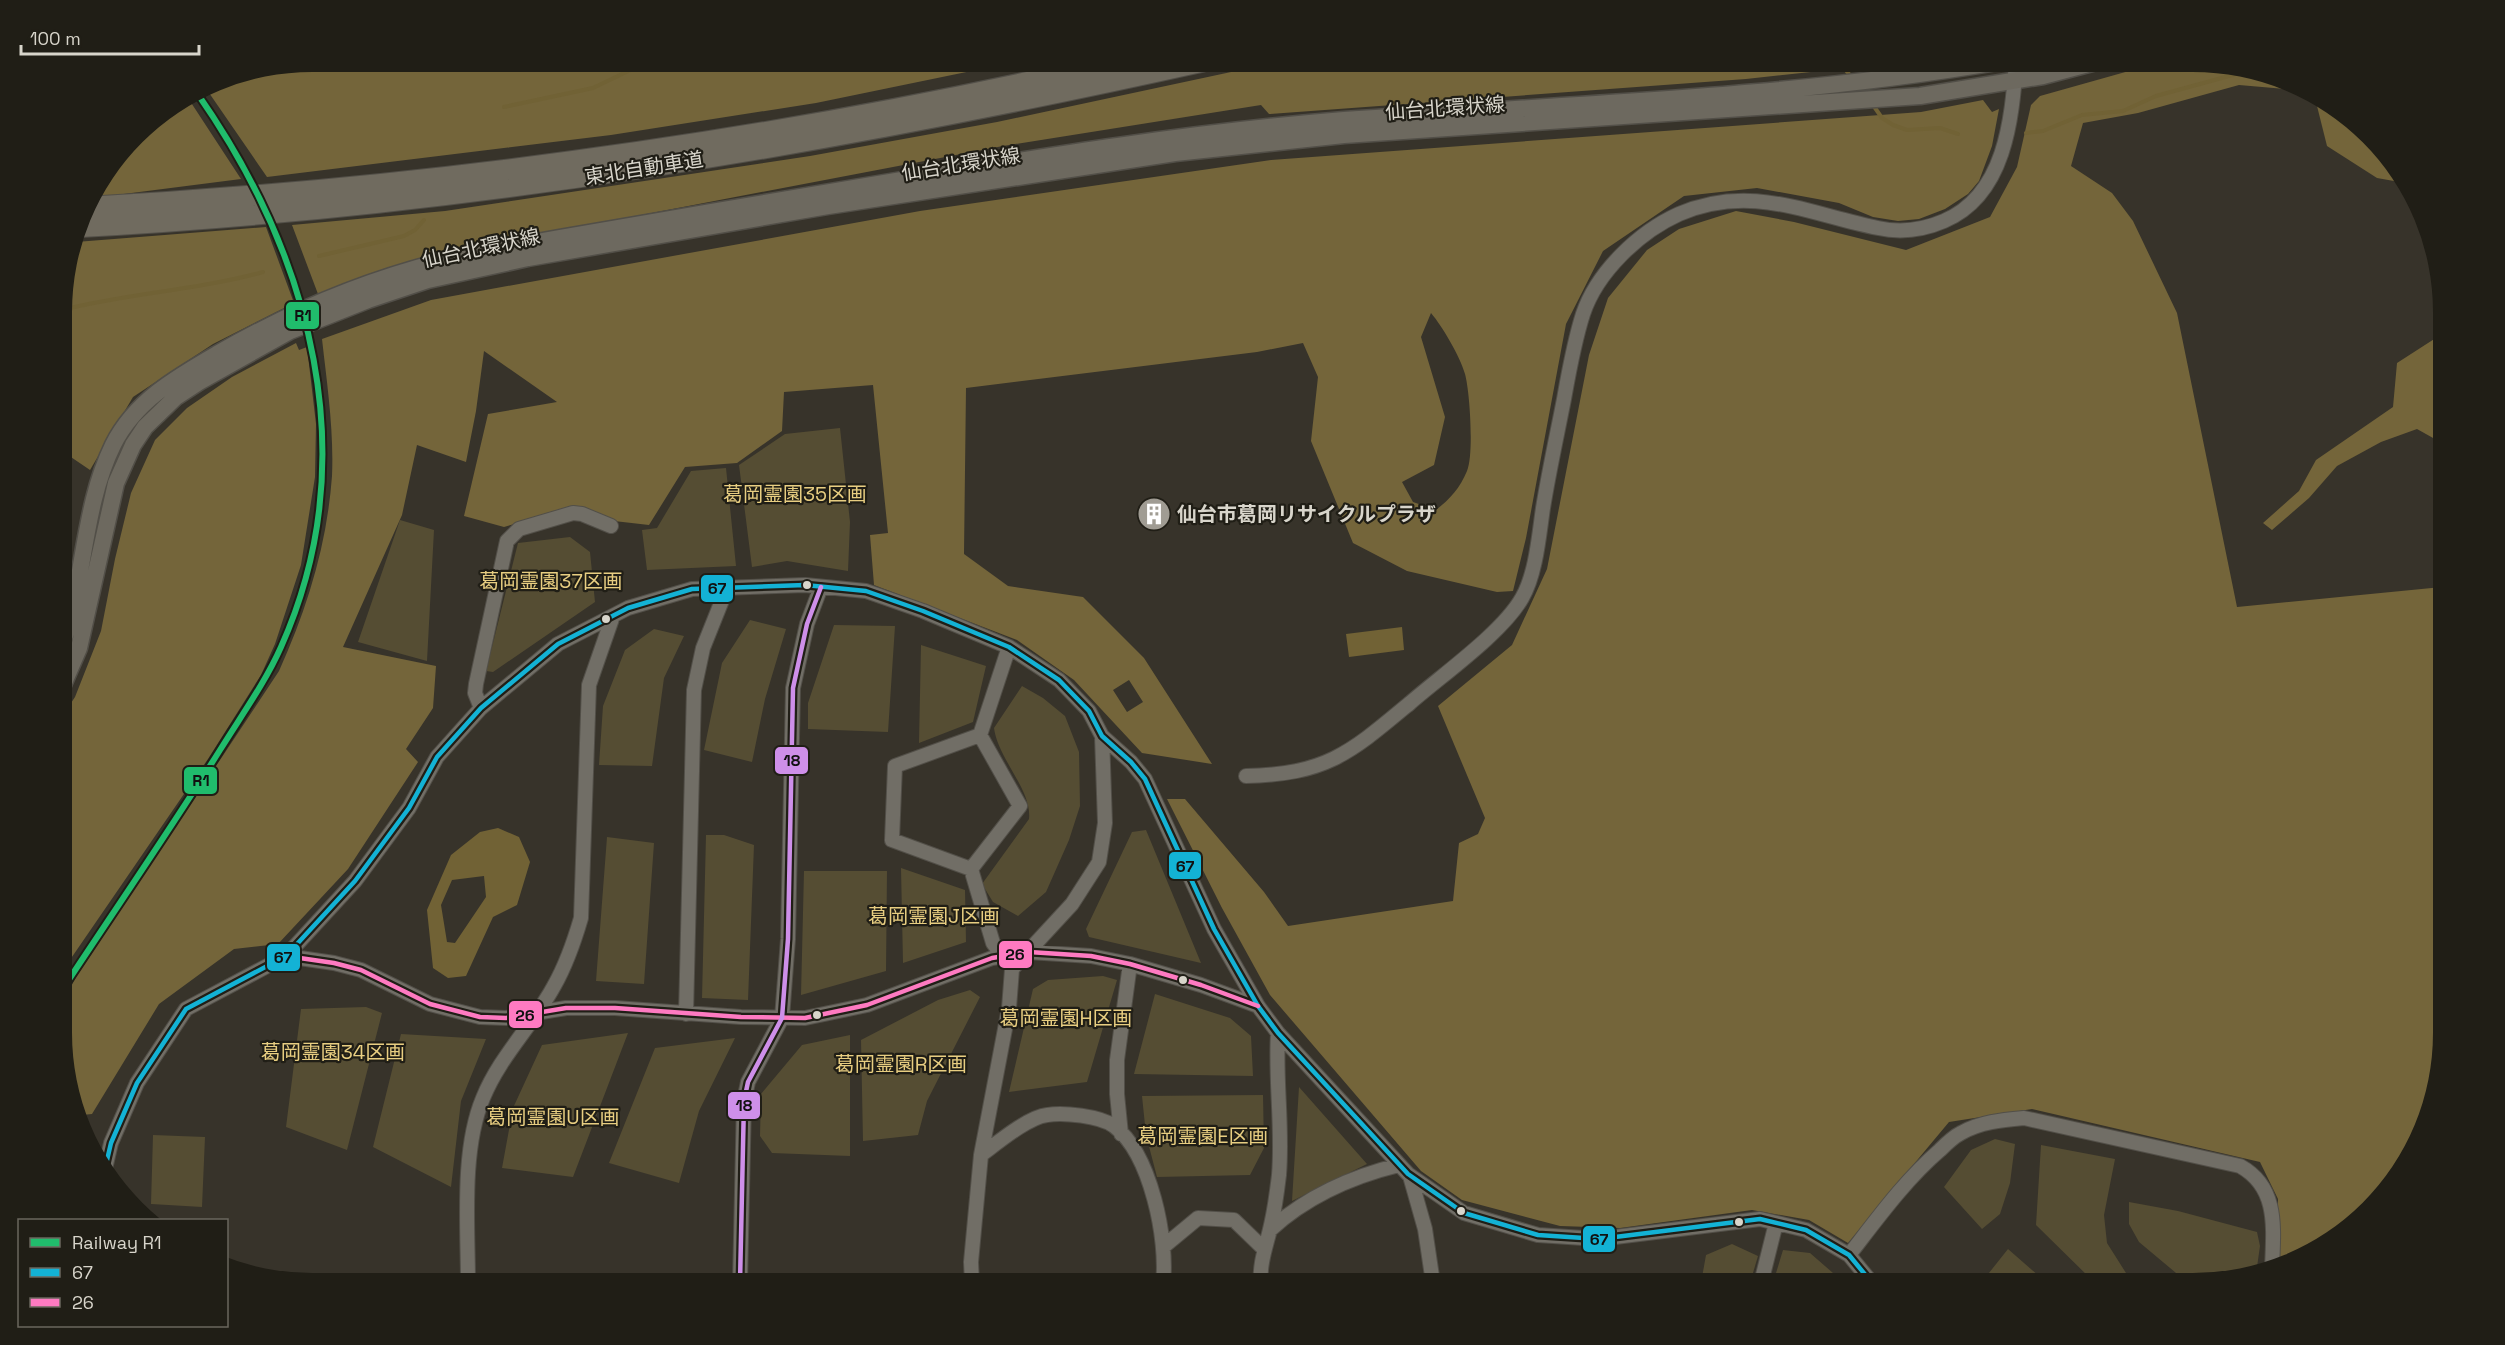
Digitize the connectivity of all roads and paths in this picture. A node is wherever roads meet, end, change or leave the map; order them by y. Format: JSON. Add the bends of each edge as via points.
{"nodes":[{"id":1,"x":1069,"y":72,"type":"edge"},
{"id":2,"x":1155,"y":72,"type":"edge"},
{"id":3,"x":1938,"y":72,"type":"edge"},
{"id":4,"x":2015,"y":72,"type":"edge"},
{"id":5,"x":2058,"y":72,"type":"edge"},
{"id":6,"x":2015,"y":80,"type":"junction"},
{"id":7,"x":97,"y":206,"type":"edge"},
{"id":8,"x":88,"y":227,"type":"edge"},
{"id":9,"x":611,"y":526,"type":"dead end"},
{"id":10,"x":821,"y":587,"type":"junction"},
{"id":11,"x":727,"y":588,"type":"junction"},
{"id":12,"x":72,"y":610,"type":"edge"},
{"id":13,"x":613,"y":616,"type":"junction"},
{"id":14,"x":1009,"y":647,"type":"junction"},
{"id":15,"x":72,"y":664,"type":"edge"},
{"id":16,"x":481,"y":708,"type":"junction"},
{"id":17,"x":980,"y":735,"type":"junction"},
{"id":18,"x":1102,"y":736,"type":"junction"},
{"id":19,"x":1246,"y":776,"type":"dead end"},
{"id":20,"x":971,"y":869,"type":"junction"},
{"id":21,"x":1029,"y":952,"type":"junction"},
{"id":22,"x":286,"y":956,"type":"junction"},
{"id":23,"x":1003,"y":957,"type":"junction"},
{"id":24,"x":1130,"y":964,"type":"junction"},
{"id":25,"x":1258,"y":1006,"type":"junction"},
{"id":26,"x":535,"y":1013,"type":"junction"},
{"id":27,"x":686,"y":1014,"type":"junction"},
{"id":28,"x":782,"y":1018,"type":"junction"},
{"id":29,"x":1278,"y":1033,"type":"junction"},
{"id":30,"x":1121,"y":1134,"type":"junction"},
{"id":31,"x":981,"y":1155,"type":"junction"},
{"id":32,"x":107,"y":1158,"type":"edge"},
{"id":33,"x":1399,"y":1165,"type":"junction"},
{"id":34,"x":1410,"y":1176,"type":"junction"},
{"id":35,"x":1776,"y":1223,"type":"junction"},
{"id":36,"x":1270,"y":1230,"type":"junction"},
{"id":37,"x":1163,"y":1247,"type":"junction"},
{"id":38,"x":1264,"y":1249,"type":"junction"},
{"id":39,"x":1849,"y":1255,"type":"junction"},
{"id":40,"x":2272,"y":1259,"type":"edge"},
{"id":41,"x":468,"y":1273,"type":"edge"},
{"id":42,"x":740,"y":1273,"type":"edge"},
{"id":43,"x":972,"y":1273,"type":"edge"},
{"id":44,"x":1164,"y":1273,"type":"edge"},
{"id":45,"x":1262,"y":1273,"type":"edge"},
{"id":46,"x":1432,"y":1273,"type":"edge"},
{"id":47,"x":1764,"y":1273,"type":"edge"},
{"id":48,"x":1864,"y":1273,"type":"edge"}],
"edges":[{"from":1,"to":7,"type":"highway","name":"東北自動車道","via":[[842,118],[554,164],[393,183]]},
{"from":2,"to":8,"type":"highway","name":"東北自動車道","via":[[883,129],[644,169],[382,203]]},
{"from":3,"to":12,"type":"main road","name":"仙台北環状線","via":[[1681,98],[1344,120],[1121,146],[559,238],[404,272],[282,318],[150,397],[115,442],[105,462]]},
{"from":4,"to":6,"type":"street"},
{"from":5,"to":6,"type":"main road","name":"仙台北環状線"},
{"from":6,"to":15,"type":"main road","name":"仙台北環状線","via":[[1920,96],[1334,136],[1175,153],[851,203],[528,258],[428,280],[290,331],[176,397],[145,427],[116,483],[84,629]]},
{"from":6,"to":19,"type":"street","via":[[2000,163],[1987,186],[1961,212],[1938,224],[1916,230],[1880,229],[1781,203],[1748,201],[1698,207],[1641,237],[1610,269],[1584,312],[1536,550],[1519,603],[1504,623],[1362,743],[1309,769]]},
{"from":9,"to":16,"type":"street","via":[[573,513],[513,533],[507,542],[476,684]]},
{"from":10,"to":11,"type":"street"},
{"from":10,"to":14,"type":"street","via":[[866,591]]},
{"from":10,"to":28,"type":"street","via":[[807,624],[793,688],[788,939]]},
{"from":11,"to":13,"type":"street","via":[[692,590]]},
{"from":11,"to":27,"type":"street","via":[[703,648],[694,690]]},
{"from":13,"to":16,"type":"street","via":[[558,644]]},
{"from":13,"to":26,"type":"street","via":[[589,685],[581,918],[557,980]]},
{"from":14,"to":17,"type":"street"},
{"from":14,"to":18,"type":"street","via":[[1059,680],[1089,711]]},
{"from":16,"to":22,"type":"street","via":[[437,757],[409,808],[355,881]]},
{"from":17,"to":20,"type":"street","via":[[1020,806]]},
{"from":17,"to":20,"type":"street","via":[[896,766],[895,771],[892,840]]},
{"from":18,"to":21,"type":"street","via":[[1105,823],[1099,862],[1072,904]]},
{"from":18,"to":25,"type":"street","via":[[1145,779],[1214,929]]},
{"from":20,"to":23,"type":"street","via":[[993,943]]},
{"from":21,"to":23,"type":"street"},
{"from":21,"to":24,"type":"street","via":[[1091,956]]},
{"from":21,"to":31,"type":"street","via":[[1012,969],[1009,1008]]},
{"from":22,"to":26,"type":"street","via":[[361,970],[455,1012],[489,1018]]},
{"from":22,"to":32,"type":"street","via":[[186,1009],[137,1083]]},
{"from":23,"to":28,"type":"street","via":[[867,1005],[805,1018]]},
{"from":24,"to":25,"type":"street"},
{"from":24,"to":30,"type":"street","via":[[1117,1060]]},
{"from":25,"to":29,"type":"street"},
{"from":26,"to":27,"type":"street","via":[[566,1008],[615,1008]]},
{"from":26,"to":41,"type":"street","via":[[500,1063],[475,1119],[470,1152]]},
{"from":27,"to":28,"type":"street"},
{"from":28,"to":42,"type":"street","via":[[748,1082],[744,1101]]},
{"from":29,"to":33,"type":"street"},
{"from":29,"to":36,"type":"street","via":[[1281,1146]]},
{"from":30,"to":31,"type":"street","via":[[1113,1125],[1084,1116],[1046,1114]]},
{"from":30,"to":37,"type":"street","via":[[1134,1149],[1151,1187]]},
{"from":31,"to":43,"type":"street"},
{"from":33,"to":34,"type":"street"},
{"from":33,"to":36,"type":"street","via":[[1329,1188]]},
{"from":34,"to":35,"type":"street","via":[[1464,1213],[1538,1235],[1599,1239],[1760,1219]]},
{"from":34,"to":46,"type":"street","via":[[1425,1229]]},
{"from":35,"to":39,"type":"street","via":[[1806,1230]]},
{"from":35,"to":47,"type":"street"},
{"from":36,"to":38,"type":"street"},
{"from":37,"to":38,"type":"street","via":[[1198,1218],[1234,1220]]},
{"from":37,"to":44,"type":"street"},
{"from":38,"to":45,"type":"street"},
{"from":39,"to":40,"type":"street","via":[[1926,1162],[1959,1133],[2003,1120],[2024,1119],[2240,1166],[2254,1174],[2271,1202]]},
{"from":39,"to":48,"type":"street"}]}
